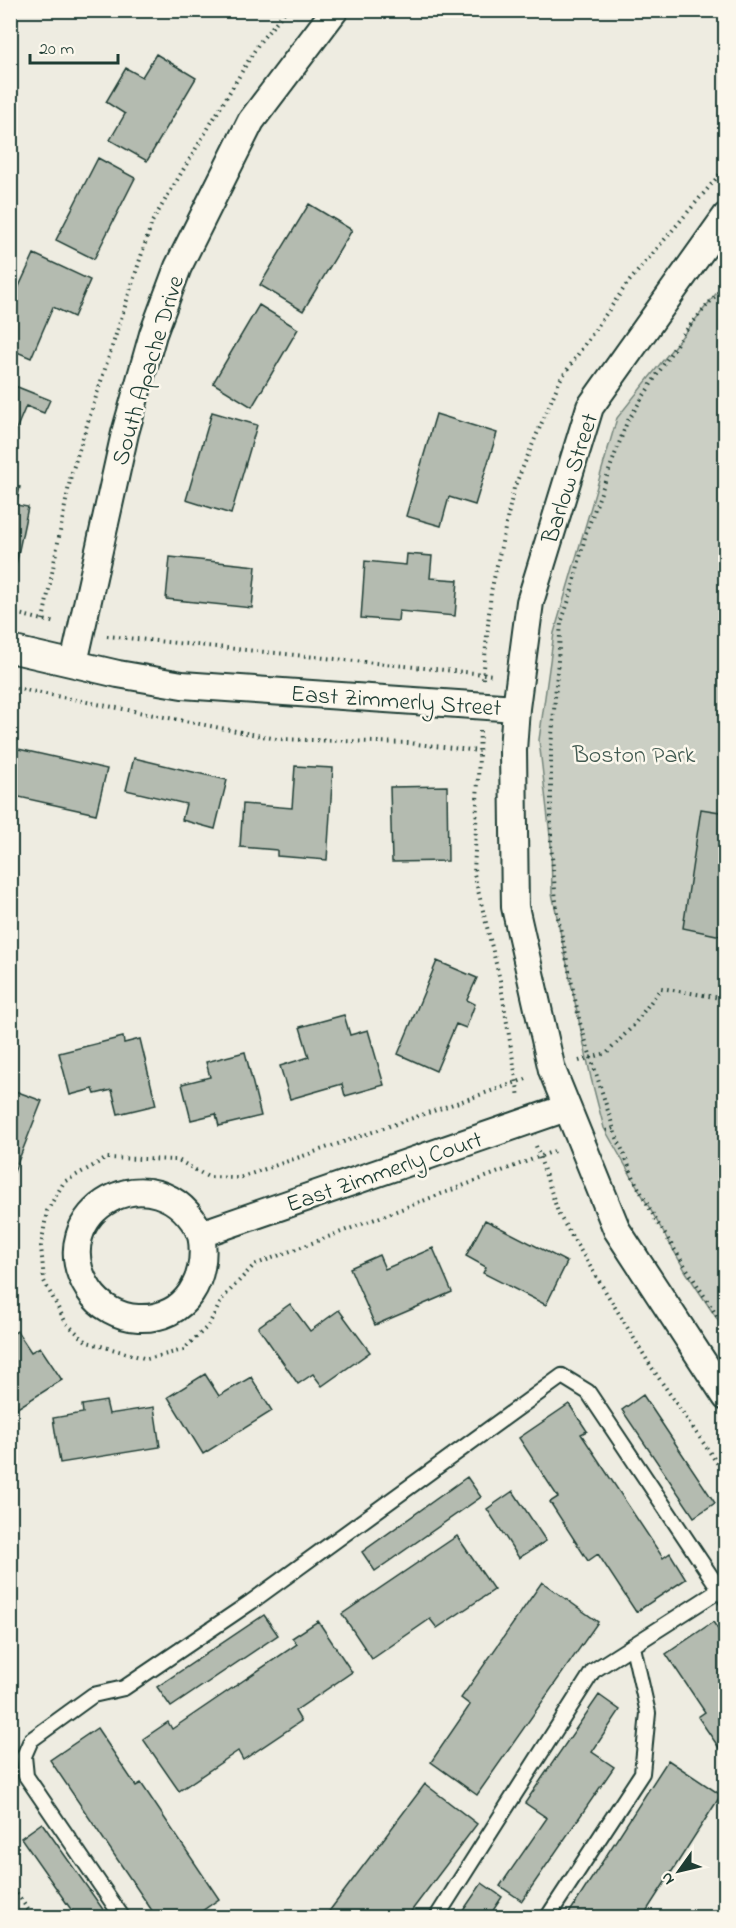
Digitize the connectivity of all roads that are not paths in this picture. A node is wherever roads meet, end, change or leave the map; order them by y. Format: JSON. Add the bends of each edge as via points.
{"nodes":[{"id":1,"x":335,"y":10,"type":"edge"},
{"id":2,"x":726,"y":216,"type":"edge"},
{"id":3,"x":10,"y":649,"type":"edge"},
{"id":4,"x":74,"y":663,"type":"junction"},
{"id":5,"x":516,"y":708,"type":"junction"},
{"id":6,"x":566,"y":1108,"type":"junction"},
{"id":7,"x":201,"y":1234,"type":"junction"},
{"id":8,"x":726,"y":1397,"type":"edge"},
{"id":9,"x":724,"y":1592,"type":"edge"},
{"id":10,"x":633,"y":1647,"type":"junction"},
{"id":11,"x":123,"y":1917,"type":"edge"},
{"id":12,"x":436,"y":1917,"type":"edge"},
{"id":13,"x":547,"y":1917,"type":"edge"}],
"edges":[{"from":1,"to":4,"type":"street","name":"South Apache Drive","via":[[251,121],[178,267],[153,334],[125,433]]},
{"from":2,"to":5,"type":"street","name":"Barlow Street","via":[[590,407],[530,602]]},
{"from":3,"to":4,"type":"street","name":"East Zimmerly Street"},
{"from":4,"to":5,"type":"street","name":"East Zimmerly Street","via":[[182,685]]},
{"from":5,"to":6,"type":"street","name":"East Zimmerly Street","via":[[515,907],[552,1070]]},
{"from":6,"to":7,"type":"street","name":"East Zimmerly Court"},
{"from":6,"to":8,"type":"street","name":"East Zimmerly Street","via":[[617,1230]]},
{"from":7,"to":7,"type":"street","via":[[194,1218],[168,1196],[143,1191],[118,1194],[101,1203],[87,1220],[76,1259],[94,1298],[114,1313],[148,1318],[168,1312],[196,1286],[205,1252]]},
{"from":9,"to":10,"type":"lane"},
{"from":9,"to":11,"type":"lane","via":[[588,1392],[562,1376],[251,1602],[124,1688],[93,1695],[31,1740],[24,1756],[26,1776]]},
{"from":10,"to":12,"type":"lane","via":[[593,1671]]},
{"from":10,"to":13,"type":"lane","via":[[648,1713],[642,1773]]}]}
